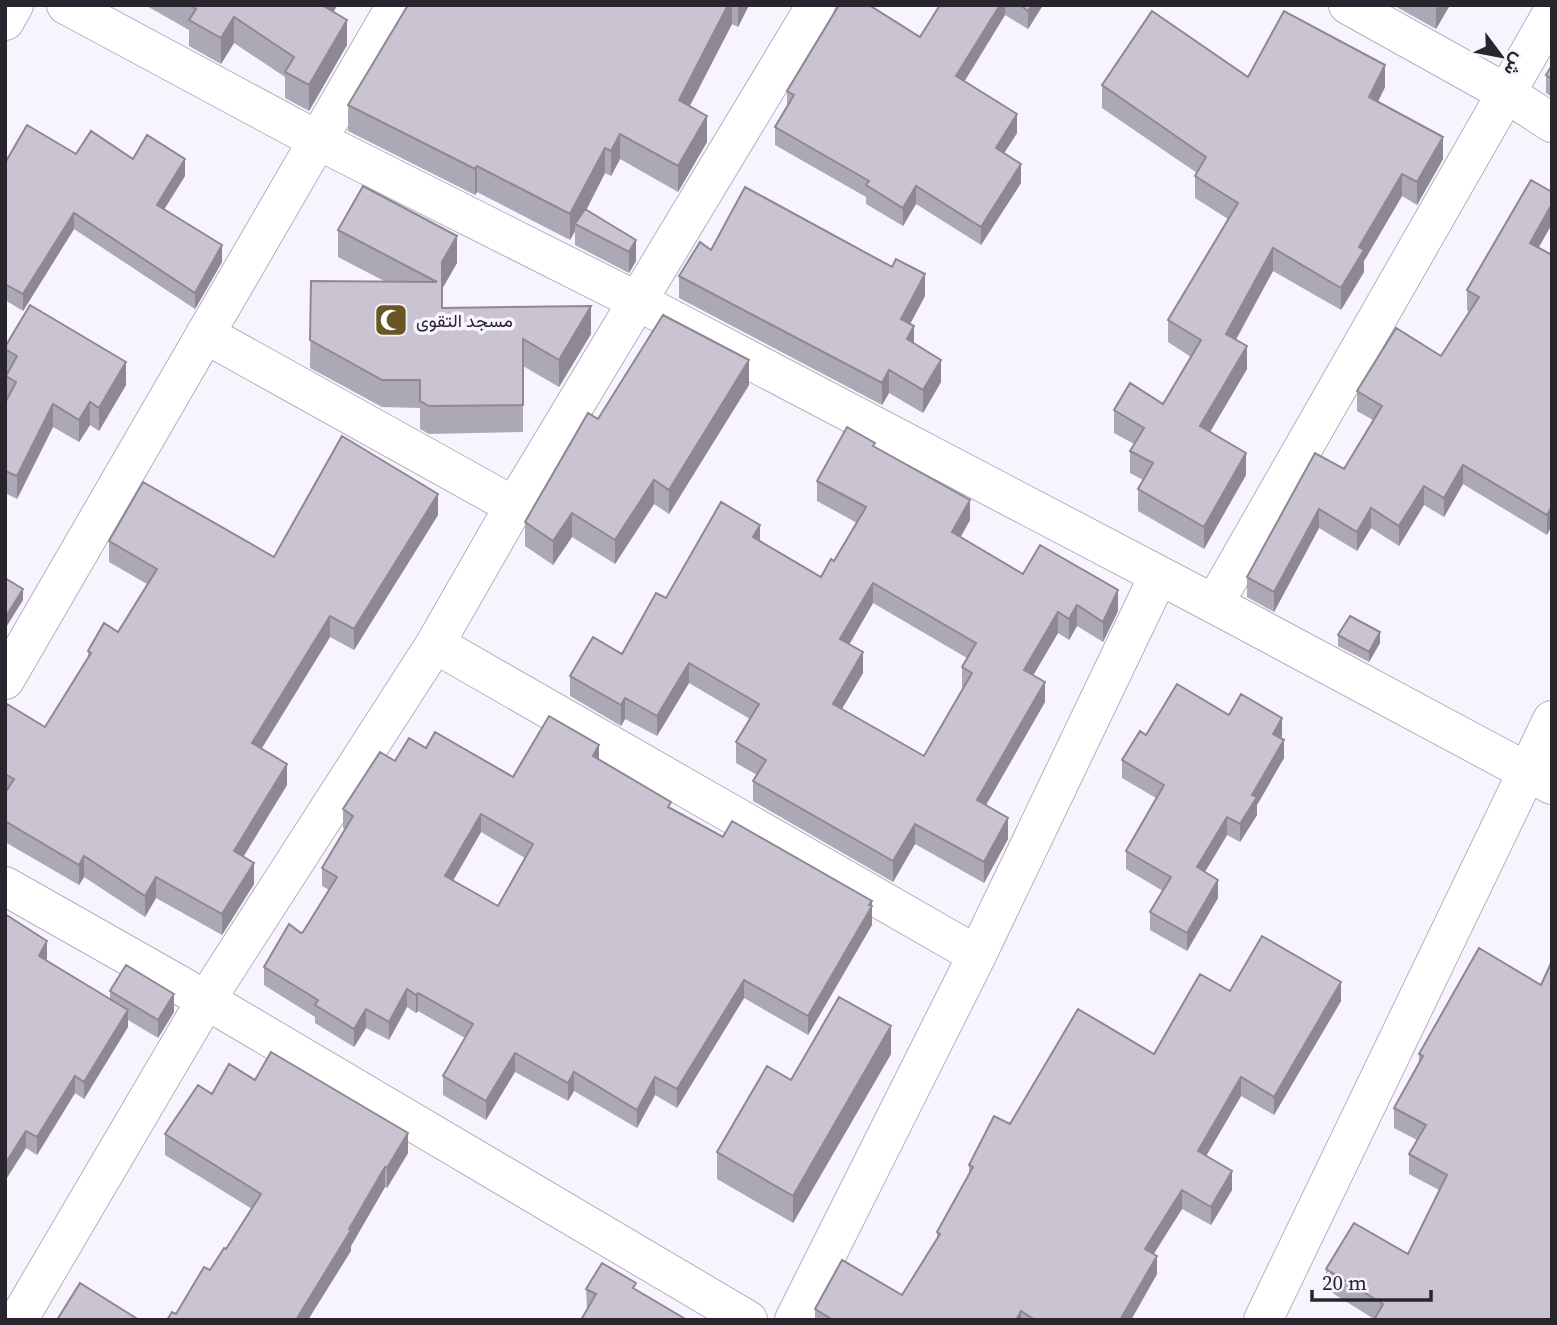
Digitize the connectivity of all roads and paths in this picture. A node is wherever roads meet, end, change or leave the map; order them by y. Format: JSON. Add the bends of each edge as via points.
{"nodes":[{"id":1,"x":14,"y":5,"type":"edge"},
{"id":2,"x":66,"y":5,"type":"edge"},
{"id":3,"x":396,"y":5,"type":"edge"},
{"id":4,"x":816,"y":5,"type":"edge"},
{"id":5,"x":1348,"y":5,"type":"edge"},
{"id":6,"x":1552,"y":13,"type":"edge"},
{"id":7,"x":5,"y":21,"type":"edge"},
{"id":8,"x":1506,"y":93,"type":"junction"},
{"id":9,"x":1552,"y":123,"type":"edge"},
{"id":10,"x":319,"y":141,"type":"junction"},
{"id":11,"x":636,"y":301,"type":"junction"},
{"id":12,"x":205,"y":334,"type":"junction"},
{"id":13,"x":513,"y":506,"type":"junction"},
{"id":14,"x":1158,"y":577,"type":"junction"},
{"id":15,"x":1214,"y":604,"type":"junction"},
{"id":16,"x":435,"y":644,"type":"junction"},
{"id":17,"x":5,"y":680,"type":"edge"},
{"id":18,"x":1552,"y":720,"type":"edge"},
{"id":19,"x":1539,"y":779,"type":"edge"},
{"id":20,"x":5,"y":886,"type":"edge"},
{"id":21,"x":977,"y":955,"type":"junction"},
{"id":22,"x":206,"y":1000,"type":"junction"},
{"id":23,"x":18,"y":1320,"type":"edge"},
{"id":24,"x":748,"y":1320,"type":"edge"},
{"id":25,"x":794,"y":1320,"type":"edge"},
{"id":26,"x":1263,"y":1320,"type":"edge"}],
"edges":[{"from":1,"to":7,"type":"street"},
{"from":2,"to":10,"type":"street"},
{"from":3,"to":10,"type":"street"},
{"from":4,"to":11,"type":"street"},
{"from":5,"to":8,"type":"street"},
{"from":6,"to":8,"type":"street"},
{"from":8,"to":9,"type":"street"},
{"from":8,"to":15,"type":"street"},
{"from":10,"to":11,"type":"street"},
{"from":10,"to":12,"type":"street"},
{"from":11,"to":13,"type":"street"},
{"from":11,"to":14,"type":"street"},
{"from":12,"to":13,"type":"street"},
{"from":12,"to":17,"type":"street"},
{"from":13,"to":16,"type":"street"},
{"from":14,"to":15,"type":"street"},
{"from":14,"to":21,"type":"street"},
{"from":15,"to":19,"type":"street"},
{"from":16,"to":21,"type":"street"},
{"from":16,"to":22,"type":"street"},
{"from":18,"to":19,"type":"street"},
{"from":19,"to":26,"type":"street"},
{"from":20,"to":22,"type":"street"},
{"from":21,"to":25,"type":"street"},
{"from":22,"to":23,"type":"street"},
{"from":22,"to":24,"type":"street"}]}
